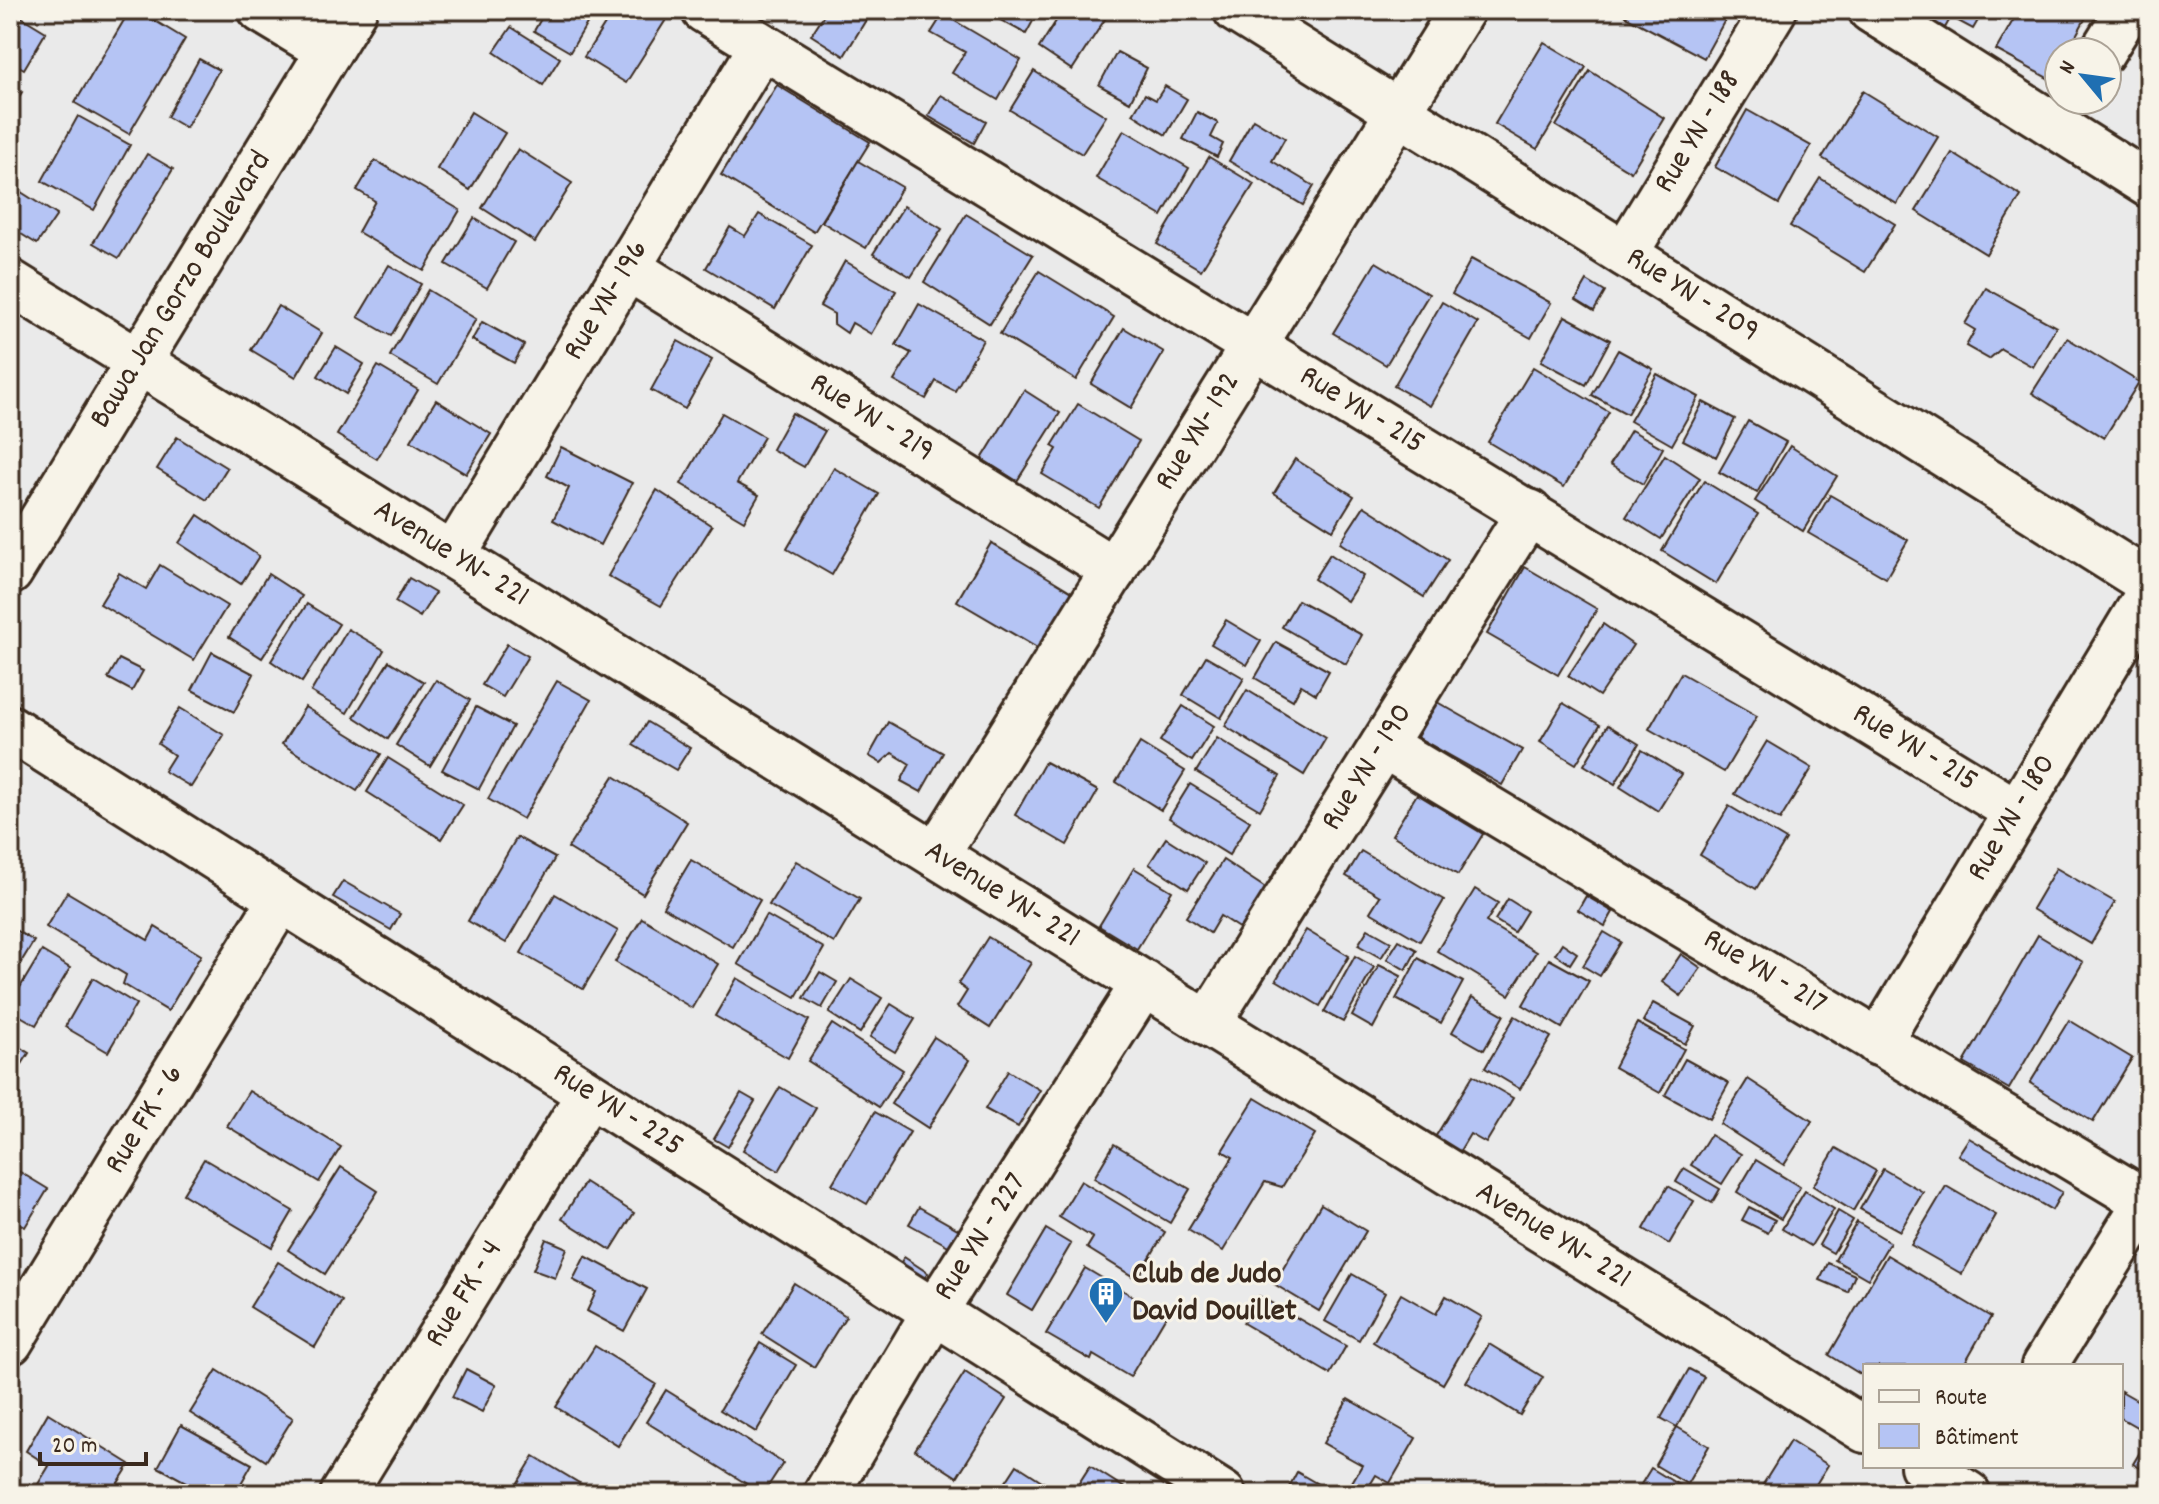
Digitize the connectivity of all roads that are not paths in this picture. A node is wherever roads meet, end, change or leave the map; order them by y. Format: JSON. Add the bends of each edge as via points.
{"nodes":[{"id":1,"x":261,"y":10,"type":"edge"},
{"id":2,"x":354,"y":10,"type":"edge"},
{"id":3,"x":704,"y":10,"type":"edge"},
{"id":4,"x":1236,"y":10,"type":"edge"},
{"id":5,"x":1462,"y":10,"type":"edge"},
{"id":6,"x":1774,"y":10,"type":"edge"},
{"id":7,"x":1871,"y":10,"type":"edge"},
{"id":8,"x":2128,"y":10,"type":"edge"},
{"id":9,"x":2112,"y":36,"type":"edge"},
{"id":10,"x":762,"y":46,"type":"junction"},
{"id":11,"x":329,"y":51,"type":"junction"},
{"id":12,"x":2043,"y":101,"type":"edge"},
{"id":13,"x":1398,"y":112,"type":"junction"},
{"id":14,"x":2068,"y":116,"type":"edge"},
{"id":15,"x":2149,"y":185,"type":"edge"},
{"id":16,"x":1625,"y":254,"type":"junction"},
{"id":17,"x":628,"y":268,"type":"junction"},
{"id":18,"x":10,"y":282,"type":"edge"},
{"id":19,"x":1253,"y":345,"type":"junction"},
{"id":20,"x":139,"y":361,"type":"junction"},
{"id":21,"x":1529,"y":512,"type":"junction"},
{"id":22,"x":453,"y":556,"type":"junction"},
{"id":23,"x":1114,"y":570,"type":"junction"},
{"id":24,"x":10,"y":572,"type":"edge"},
{"id":25,"x":2149,"y":583,"type":"edge"},
{"id":26,"x":2149,"y":593,"type":"edge"},
{"id":27,"x":10,"y":728,"type":"edge"},
{"id":28,"x":1383,"y":745,"type":"junction"},
{"id":29,"x":2017,"y":812,"type":"junction"},
{"id":30,"x":936,"y":855,"type":"junction"},
{"id":31,"x":281,"y":899,"type":"junction"},
{"id":32,"x":1144,"y":983,"type":"junction"},
{"id":33,"x":1209,"y":1022,"type":"junction"},
{"id":34,"x":1878,"y":1043,"type":"junction"},
{"id":35,"x":589,"y":1094,"type":"junction"},
{"id":36,"x":2148,"y":1200,"type":"edge"},
{"id":37,"x":935,"y":1311,"type":"junction"},
{"id":38,"x":10,"y":1342,"type":"edge"},
{"id":39,"x":2045,"y":1364,"type":"edge"},
{"id":40,"x":1863,"y":1429,"type":"edge"},
{"id":41,"x":1927,"y":1468,"type":"edge"},
{"id":42,"x":1194,"y":1486,"type":"edge"},
{"id":43,"x":1970,"y":1487,"type":"edge"},
{"id":44,"x":343,"y":1494,"type":"edge"},
{"id":45,"x":826,"y":1494,"type":"edge"}],
"edges":[{"from":1,"to":11,"type":"street"},
{"from":2,"to":11,"type":"street","name":"Bawa Jan Gorzo Boulevard"},
{"from":3,"to":10,"type":"street","name":"Rue YN - 215"},
{"from":4,"to":13,"type":"street","name":"Rue YN - 209"},
{"from":5,"to":13,"type":"street","name":"Rue YN- 192"},
{"from":6,"to":16,"type":"street","name":"Rue YN - 188"},
{"from":7,"to":12,"type":"street"},
{"from":8,"to":9,"type":"street"},
{"from":10,"to":17,"type":"street","name":"Rue YN- 196"},
{"from":10,"to":19,"type":"street","name":"Rue YN - 215"},
{"from":11,"to":20,"type":"street","name":"Bawa Jan Gorzo Boulevard"},
{"from":13,"to":16,"type":"street","name":"Rue YN - 209"},
{"from":13,"to":19,"type":"street","name":"Rue YN- 192"},
{"from":14,"to":15,"type":"street"},
{"from":16,"to":25,"type":"street","name":"Rue YN - 209"},
{"from":17,"to":22,"type":"street","name":"Rue YN- 196"},
{"from":17,"to":23,"type":"street","name":"Rue YN - 219"},
{"from":18,"to":20,"type":"street","name":"Avenue YN- 221"},
{"from":19,"to":21,"type":"street","name":"Rue YN - 215"},
{"from":19,"to":23,"type":"street","name":"Rue YN- 192"},
{"from":20,"to":22,"type":"street","name":"Avenue YN- 221"},
{"from":20,"to":24,"type":"street","name":"Bawa Jan Gorzo Boulevard"},
{"from":21,"to":28,"type":"street","name":"Rue YN - 190"},
{"from":21,"to":29,"type":"street","name":"Rue YN - 215"},
{"from":22,"to":30,"type":"street","name":"Avenue YN- 221"},
{"from":23,"to":30,"type":"street","name":"Rue YN- 192"},
{"from":26,"to":29,"type":"street","name":"Rue YN - 180"},
{"from":27,"to":31,"type":"street","name":"Rue YN - 225"},
{"from":28,"to":33,"type":"street","name":"Rue YN - 190"},
{"from":28,"to":34,"type":"street","name":"Rue YN - 217"},
{"from":29,"to":34,"type":"street","name":"Rue YN - 180"},
{"from":30,"to":32,"type":"street","name":"Avenue YN- 221"},
{"from":31,"to":35,"type":"street","name":"Rue YN - 225"},
{"from":31,"to":38,"type":"street","name":"Rue FK - 6"},
{"from":32,"to":33,"type":"street","name":"Avenue YN- 221"},
{"from":32,"to":37,"type":"street","name":"Rue YN - 227"},
{"from":33,"to":40,"type":"street","name":"Avenue YN- 221"},
{"from":34,"to":36,"type":"street","name":"Rue YN - 217"},
{"from":35,"to":37,"type":"street","name":"Rue YN - 225"},
{"from":35,"to":44,"type":"street","name":"Rue FK - 4"},
{"from":36,"to":39,"type":"street"},
{"from":37,"to":42,"type":"street","name":"Rue YN - 225"},
{"from":37,"to":45,"type":"street","name":"Rue YN - 227"},
{"from":41,"to":43,"type":"street"}]}
